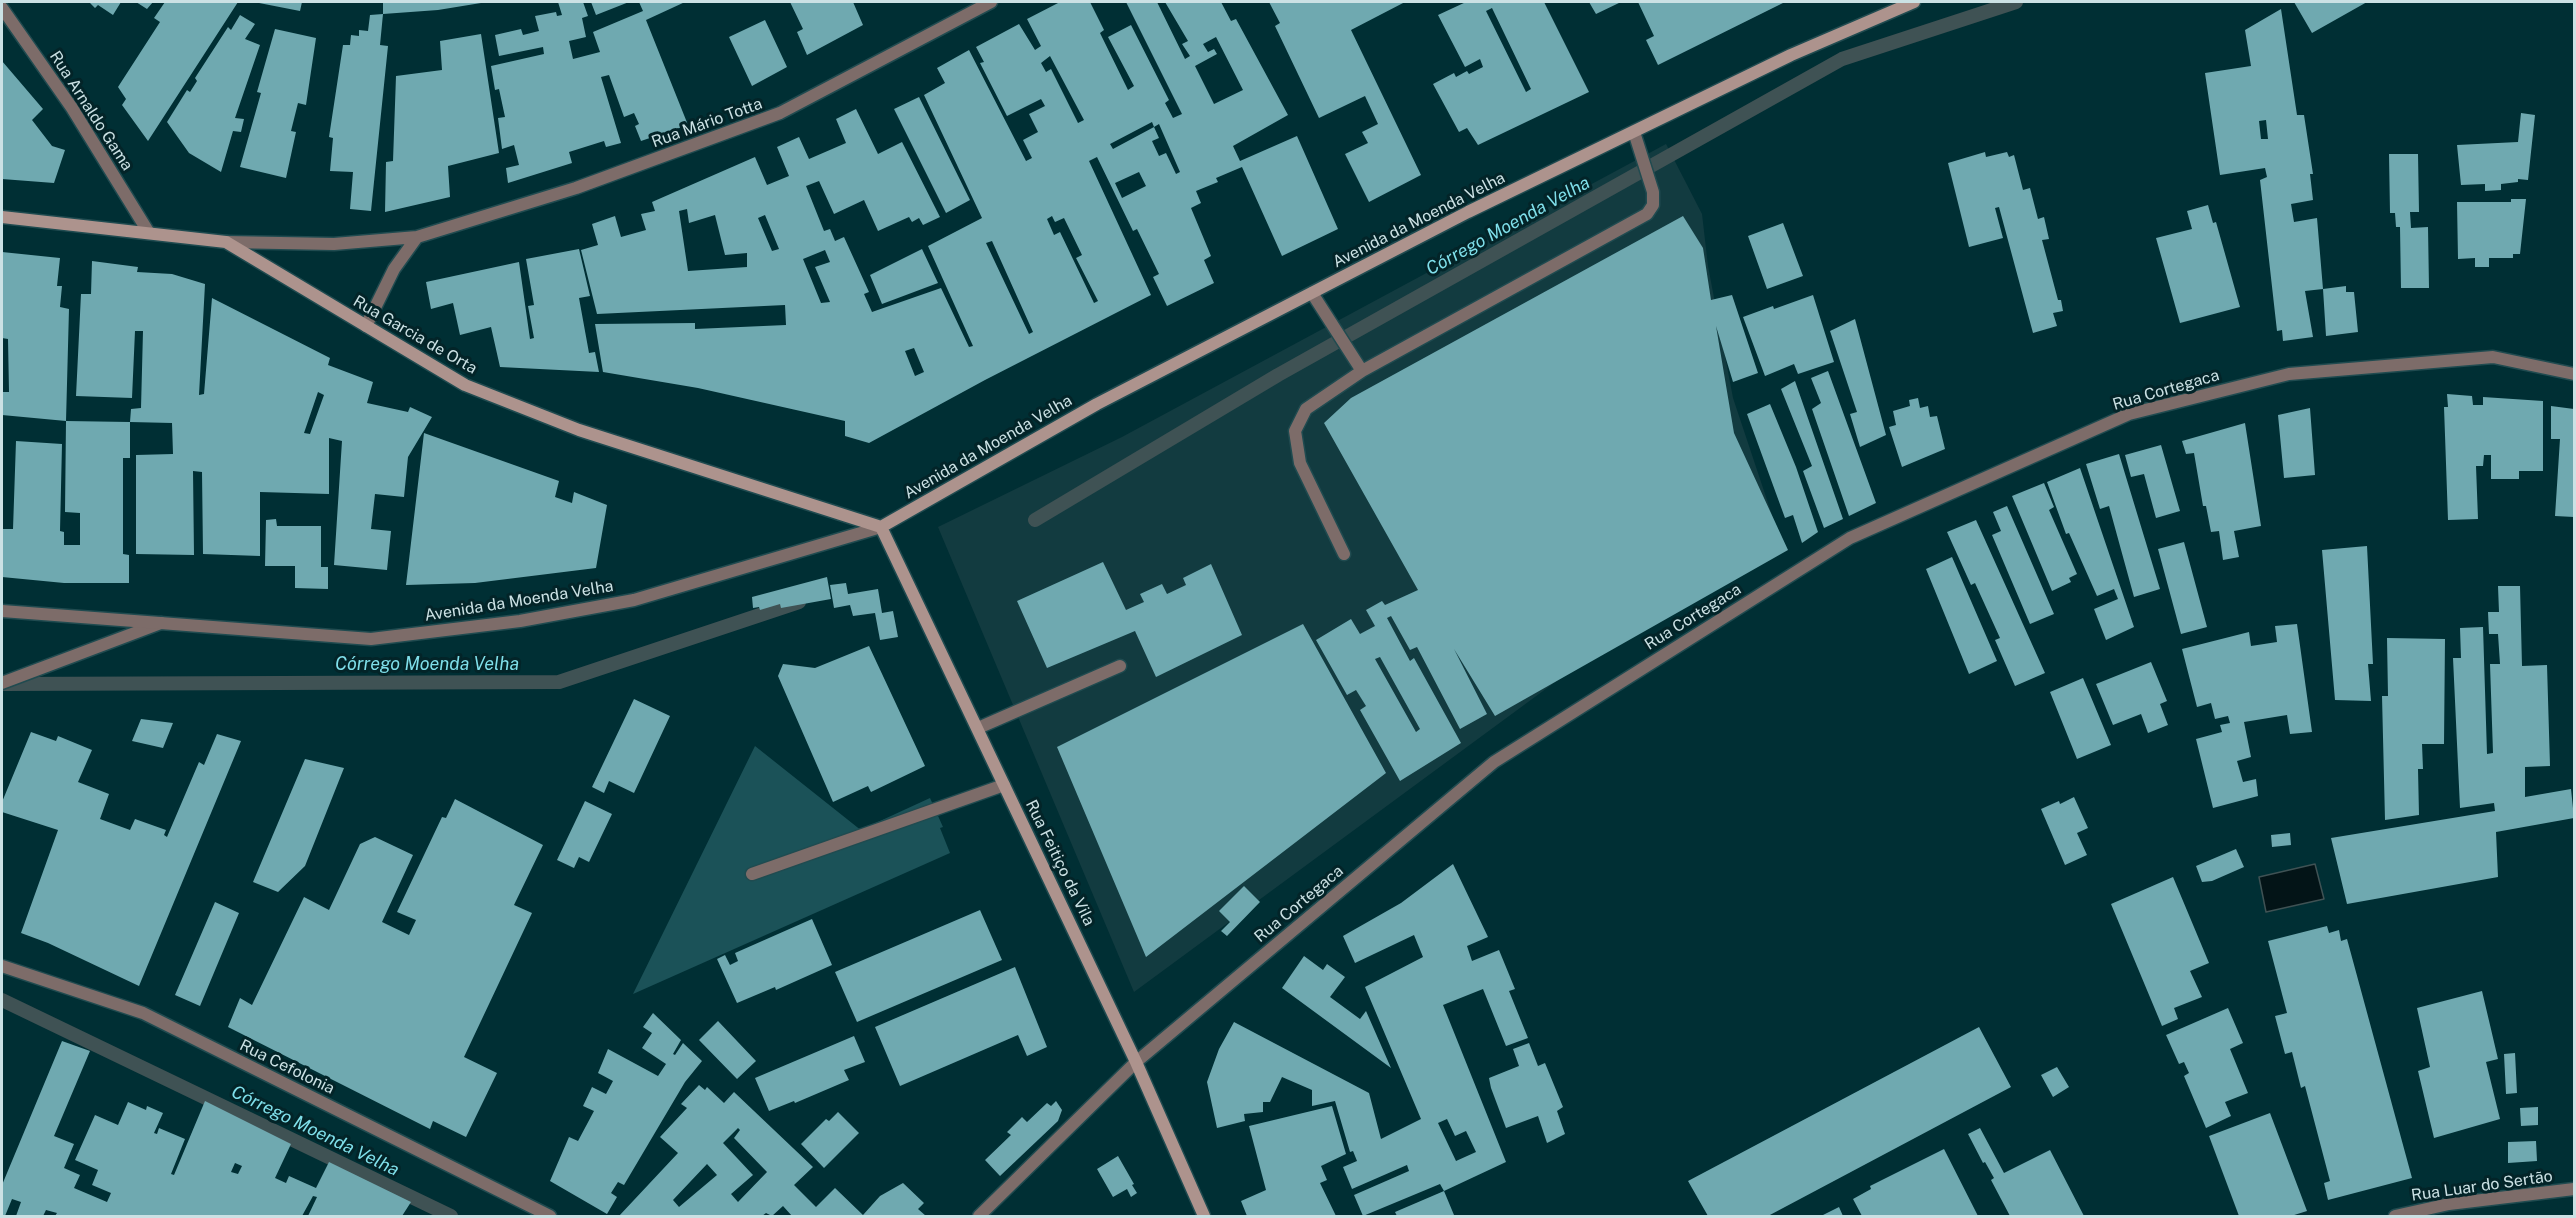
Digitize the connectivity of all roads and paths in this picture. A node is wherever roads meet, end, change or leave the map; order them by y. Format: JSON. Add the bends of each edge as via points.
{"nodes":[{"id":1,"x":991,"y":2,"type":"edge"},
{"id":2,"x":1914,"y":2,"type":"edge"},
{"id":3,"x":2,"y":8,"type":"edge"},
{"id":4,"x":1634,"y":132,"type":"junction"},
{"id":5,"x":2,"y":217,"type":"edge"},
{"id":6,"x":149,"y":233,"type":"junction"},
{"id":7,"x":417,"y":237,"type":"junction"},
{"id":8,"x":226,"y":242,"type":"junction"},
{"id":9,"x":1312,"y":293,"type":"junction"},
{"id":10,"x":366,"y":326,"type":"junction"},
{"id":11,"x":1362,"y":371,"type":"junction"},
{"id":12,"x":2574,"y":374,"type":"edge"},
{"id":13,"x":882,"y":527,"type":"junction"},
{"id":14,"x":1344,"y":554,"type":"dead end"},
{"id":15,"x":2,"y":611,"type":"edge"},
{"id":16,"x":161,"y":623,"type":"junction"},
{"id":17,"x":1120,"y":666,"type":"dead end"},
{"id":18,"x":2,"y":683,"type":"edge"},
{"id":19,"x":978,"y":728,"type":"junction"},
{"id":20,"x":1004,"y":785,"type":"junction"},
{"id":21,"x":752,"y":874,"type":"dead end"},
{"id":22,"x":2,"y":966,"type":"edge"},
{"id":23,"x":1136,"y":1062,"type":"junction"},
{"id":24,"x":2574,"y":1189,"type":"edge"},
{"id":25,"x":550,"y":1216,"type":"edge"},
{"id":26,"x":979,"y":1216,"type":"edge"},
{"id":27,"x":1204,"y":1216,"type":"edge"},
{"id":28,"x":2395,"y":1216,"type":"edge"}],
"edges":[{"from":1,"to":7,"type":"street","name":"Rua Mário Totta","via":[[780,113],[576,188]]},
{"from":2,"to":4,"type":"street","name":"Avenida da Moenda Velha"},
{"from":3,"to":6,"type":"street","name":"Rua Arnaldo Gama","via":[[72,108]]},
{"from":4,"to":9,"type":"street","name":"Avenida da Moenda Velha"},
{"from":4,"to":11,"type":"street","via":[[1653,192],[1653,205],[1647,214]]},
{"from":5,"to":6,"type":"street","name":"Rua Garcia de Orta"},
{"from":6,"to":8,"type":"street","name":"Rua Garcia de Orta"},
{"from":7,"to":8,"type":"street","name":"Rua Mário Totta","via":[[334,244]]},
{"from":7,"to":10,"type":"street","via":[[394,269]]},
{"from":8,"to":10,"type":"street","name":"Rua Garcia de Orta"},
{"from":9,"to":11,"type":"street"},
{"from":9,"to":13,"type":"street","name":"Avenida da Moenda Velha","via":[[1097,404]]},
{"from":10,"to":13,"type":"street","name":"Rua Garcia de Orta","via":[[465,385],[579,430]]},
{"from":11,"to":14,"type":"street","via":[[1306,409],[1295,431],[1300,464]]},
{"from":12,"to":23,"type":"street","name":"Rua Cortegaca","via":[[2493,357],[2289,374],[2129,414],[1850,538],[1494,762]]},
{"from":13,"to":16,"type":"street","name":"Avenida da Moenda Velha","via":[[634,600],[520,621],[371,639]]},
{"from":13,"to":19,"type":"street","name":"Rua Feitiço da Vila"},
{"from":15,"to":16,"type":"street","name":"Avenida da Moenda Velha"},
{"from":16,"to":18,"type":"street"},
{"from":17,"to":19,"type":"street"},
{"from":19,"to":20,"type":"street","name":"Rua Feitiço da Vila"},
{"from":20,"to":21,"type":"street"},
{"from":20,"to":23,"type":"street","name":"Rua Feitiço da Vila"},
{"from":22,"to":25,"type":"street","name":"Rua Cefolonia","via":[[143,1013]]},
{"from":23,"to":26,"type":"street","name":"Rua Cortegaca"},
{"from":23,"to":27,"type":"street","name":"Rua Feitiço da Vila"},
{"from":24,"to":28,"type":"street","name":"Rua Luar do Sertão","via":[[2449,1204]]}]}
